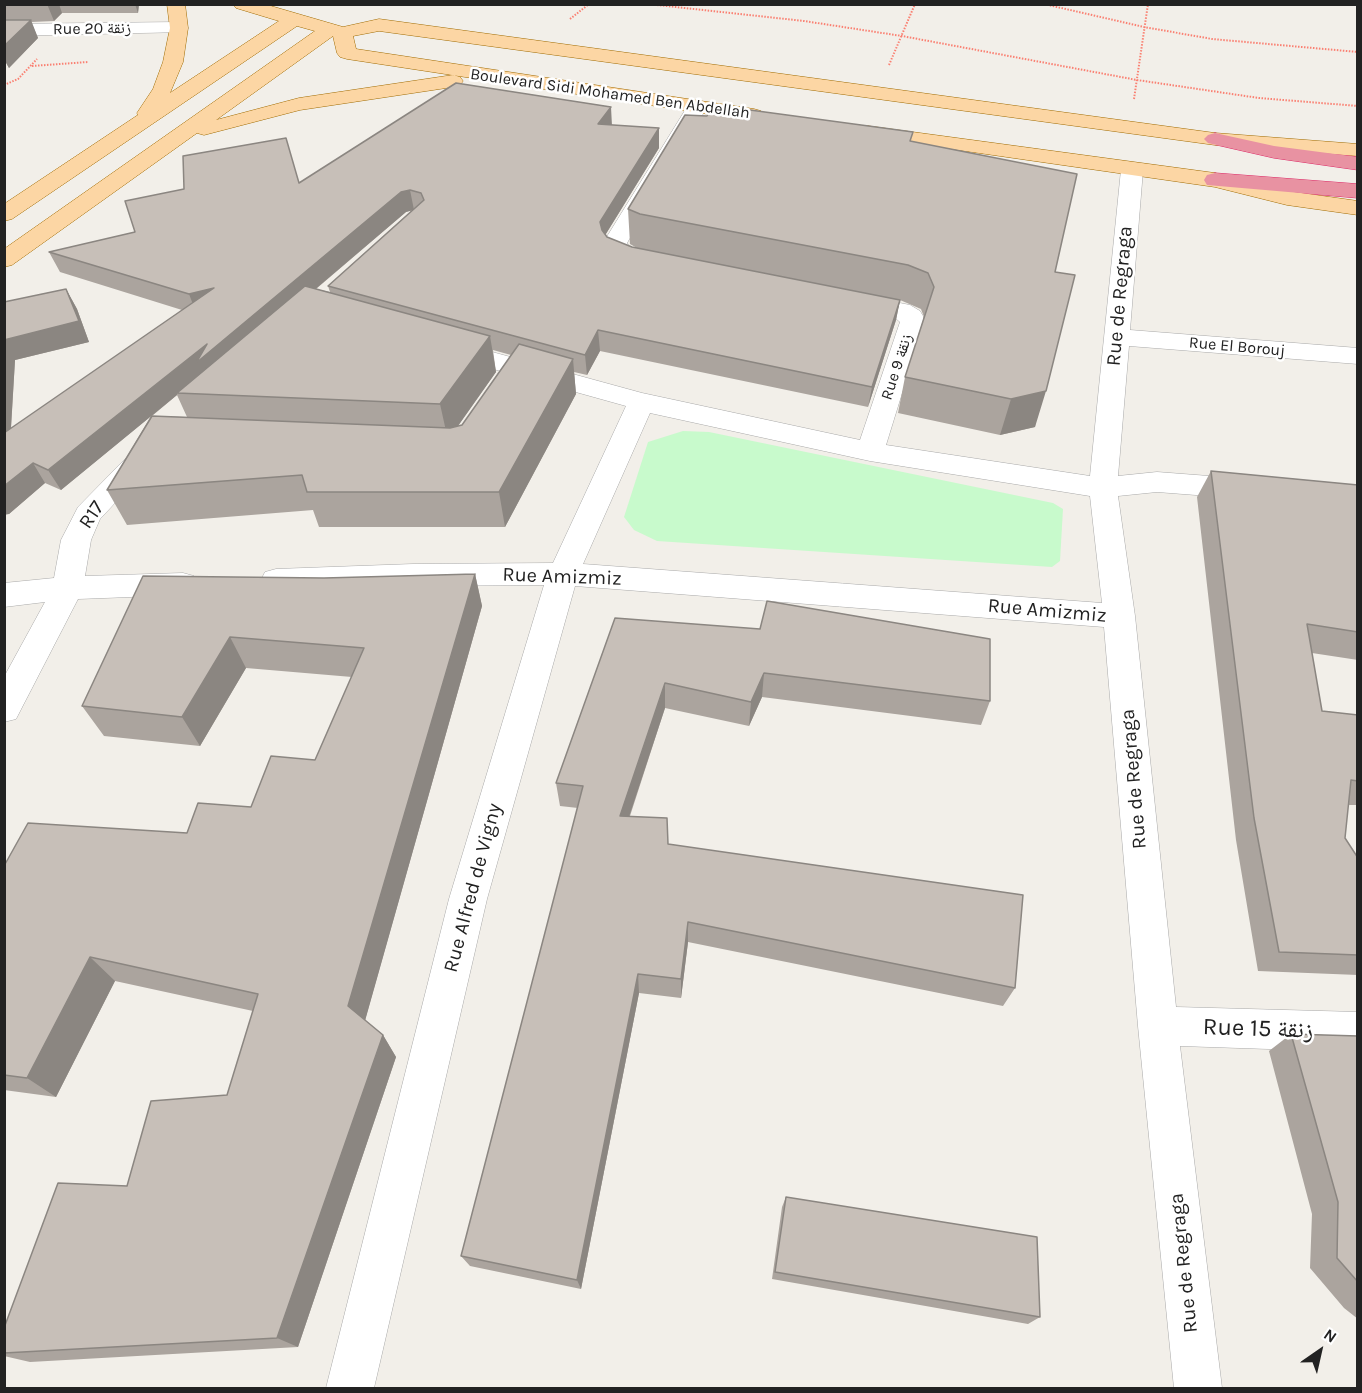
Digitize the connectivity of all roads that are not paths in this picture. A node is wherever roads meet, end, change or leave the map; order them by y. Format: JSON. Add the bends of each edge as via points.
{"nodes":[{"id":1,"x":176,"y":4,"type":"edge"},
{"id":2,"x":242,"y":4,"type":"edge"},
{"id":3,"x":294,"y":19,"type":"junction"},
{"id":4,"x":179,"y":28,"type":"junction"},
{"id":5,"x":4,"y":30,"type":"edge"},
{"id":6,"x":336,"y":31,"type":"junction"},
{"id":7,"x":503,"y":78,"type":"junction"},
{"id":8,"x":697,"y":107,"type":"junction"},
{"id":9,"x":768,"y":117,"type":"edge"},
{"id":10,"x":141,"y":122,"type":"junction"},
{"id":11,"x":851,"y":129,"type":"edge"},
{"id":12,"x":181,"y":136,"type":"junction"},
{"id":13,"x":1215,"y":139,"type":"junction"},
{"id":14,"x":1358,"y":150,"type":"edge"},
{"id":15,"x":1358,"y":164,"type":"edge"},
{"id":16,"x":1132,"y":170,"type":"junction"},
{"id":17,"x":1215,"y":180,"type":"junction"},
{"id":18,"x":1358,"y":191,"type":"edge"},
{"id":19,"x":1358,"y":208,"type":"edge"},
{"id":20,"x":4,"y":214,"type":"edge"},
{"id":21,"x":4,"y":260,"type":"edge"},
{"id":22,"x":668,"y":265,"type":"edge"},
{"id":23,"x":831,"y":296,"type":"edge"},
{"id":24,"x":1116,"y":337,"type":"junction"},
{"id":25,"x":426,"y":342,"type":"edge"},
{"id":26,"x":1358,"y":356,"type":"edge"},
{"id":27,"x":641,"y":402,"type":"junction"},
{"id":28,"x":161,"y":439,"type":"edge"},
{"id":29,"x":870,"y":452,"type":"junction"},
{"id":30,"x":1103,"y":488,"type":"junction"},
{"id":31,"x":1278,"y":492,"type":"edge"},
{"id":32,"x":563,"y":574,"type":"junction"},
{"id":33,"x":246,"y":581,"type":"edge"},
{"id":34,"x":210,"y":583,"type":"edge"},
{"id":35,"x":68,"y":588,"type":"junction"},
{"id":36,"x":4,"y":595,"type":"edge"},
{"id":37,"x":1119,"y":616,"type":"junction"},
{"id":38,"x":4,"y":709,"type":"edge"},
{"id":39,"x":1158,"y":1026,"type":"junction"},
{"id":40,"x":1358,"y":1032,"type":"edge"},
{"id":41,"x":350,"y":1389,"type":"edge"},
{"id":42,"x":1198,"y":1389,"type":"edge"}],
"edges":[{"from":1,"to":4,"type":"main road"},
{"from":2,"to":3,"type":"main road"},
{"from":3,"to":6,"type":"main road"},
{"from":3,"to":10,"type":"main road"},
{"from":4,"to":5,"type":"street","name":"Rue 20 زنقة"},
{"from":4,"to":10,"type":"main road","via":[[170,74]]},
{"from":6,"to":7,"type":"main road","name":"Boulevard Sidi Mohamed Ben Abdellah","via":[[347,53]]},
{"from":6,"to":12,"type":"main road"},
{"from":6,"to":13,"type":"main road","name":"Boulevard Sidi Mohamed Ben Abdellah","via":[[379,25]]},
{"from":7,"to":8,"type":"main road","name":"Boulevard Sidi Mohamed Ben Abdellah"},
{"from":7,"to":12,"type":"main road","via":[[321,100]]},
{"from":8,"to":9,"type":"main road","name":"Boulevard Sidi Mohamed Ben Abdellah"},
{"from":8,"to":22,"type":"street","via":[[615,243],[623,255]]},
{"from":10,"to":20,"type":"main road"},
{"from":11,"to":16,"type":"main road"},
{"from":12,"to":21,"type":"main road"},
{"from":13,"to":14,"type":"main road","name":"Boulevard Sidi Mohamed Ben Abdellah"},
{"from":13,"to":15,"type":"highway","name":"Boulevard Sidi Mohamed Ben Abdellah"},
{"from":16,"to":17,"type":"main road"},
{"from":16,"to":24,"type":"street","name":"Rue de Regraga"},
{"from":17,"to":18,"type":"highway"},
{"from":17,"to":19,"type":"main road","via":[[1287,198]]},
{"from":23,"to":29,"type":"street","name":"Rue 9 زنقة","via":[[901,310],[911,316]]},
{"from":24,"to":26,"type":"street","name":"Rue El Borouj"},
{"from":24,"to":30,"type":"street","name":"Rue de Regraga"},
{"from":25,"to":27,"type":"street","via":[[510,377]]},
{"from":27,"to":29,"type":"street"},
{"from":27,"to":32,"type":"street","name":"Rue Alfred de Vigny"},
{"from":28,"to":35,"type":"street","name":"R17","via":[[88,514],[76,540]]},
{"from":29,"to":30,"type":"street"},
{"from":30,"to":31,"type":"street","via":[[1157,482]]},
{"from":30,"to":37,"type":"street","name":"Rue de Regraga"},
{"from":32,"to":33,"type":"street","name":"Rue Amizmiz"},
{"from":32,"to":37,"type":"street","name":"Rue Amizmiz"},
{"from":32,"to":41,"type":"street","name":"Rue Alfred de Vigny","via":[[468,899]]},
{"from":34,"to":35,"type":"street"},
{"from":35,"to":36,"type":"street"},
{"from":35,"to":38,"type":"street","name":"R17"},
{"from":37,"to":39,"type":"street","name":"Rue de Regraga"},
{"from":39,"to":40,"type":"street","name":"Rue 15 زنقة"},
{"from":39,"to":42,"type":"street","name":"Rue de Regraga"}]}
